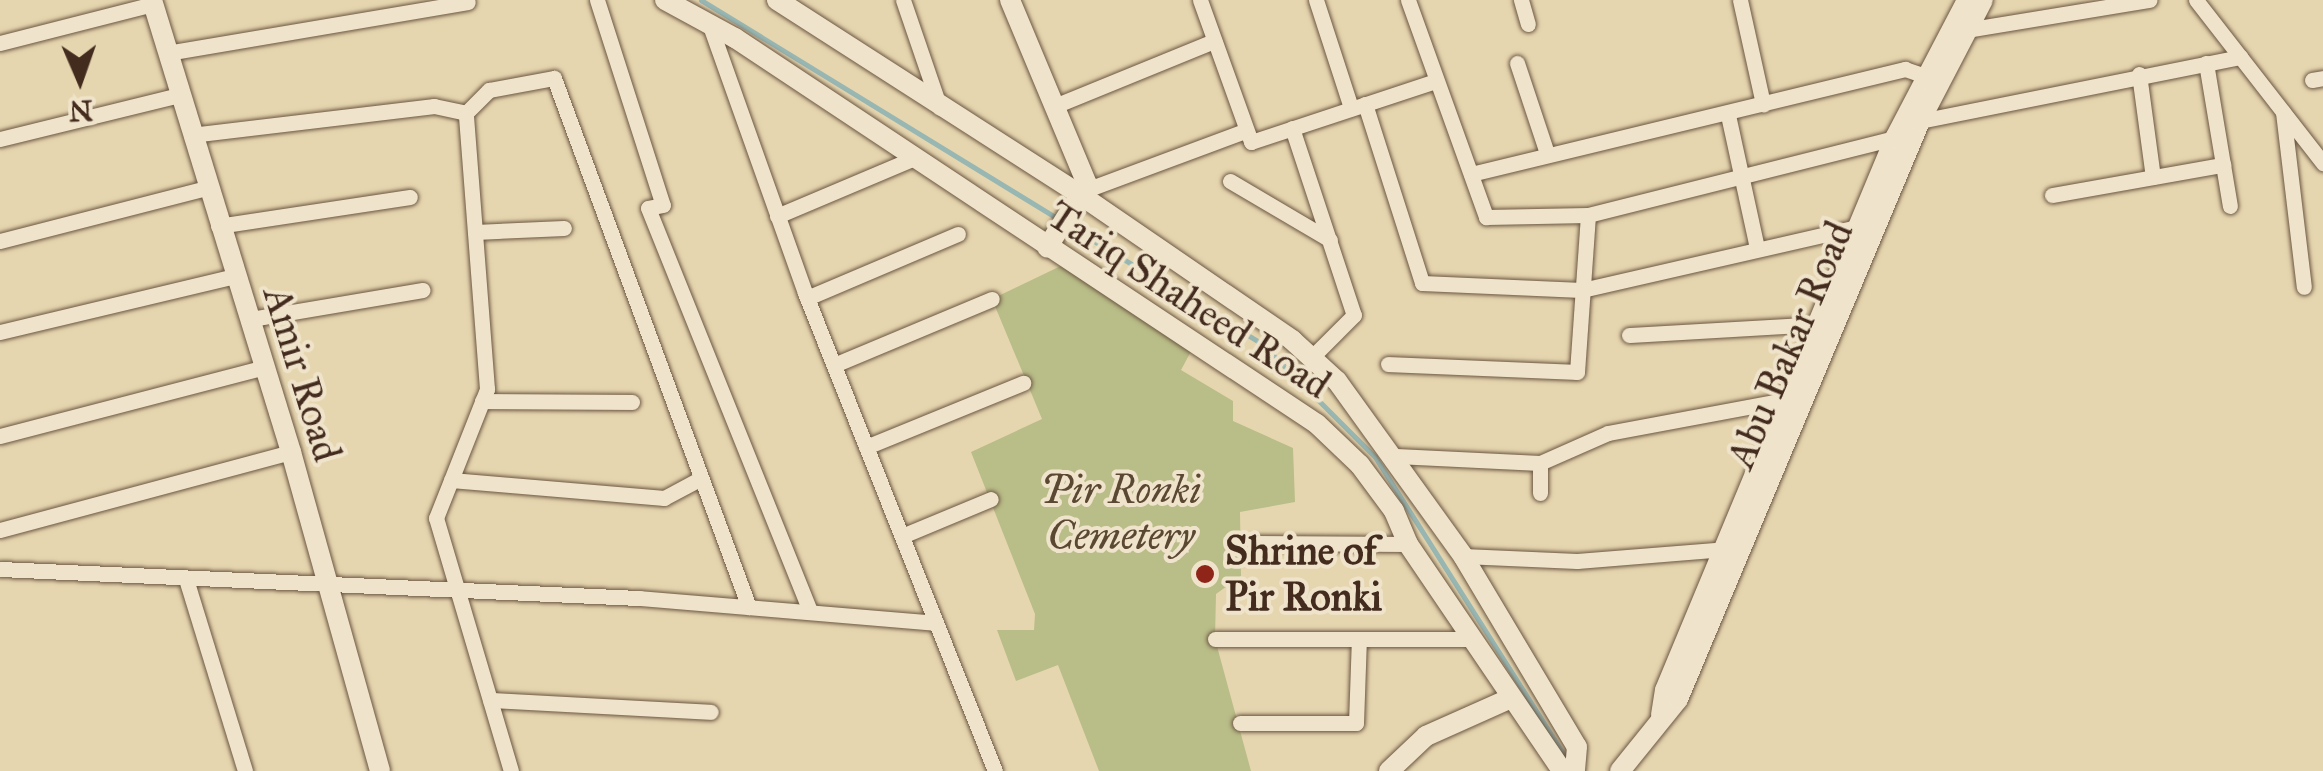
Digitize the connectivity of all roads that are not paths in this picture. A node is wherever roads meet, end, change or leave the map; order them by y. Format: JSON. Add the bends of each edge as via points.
{"nodes":[{"id":1,"x":597,"y":0,"type":"edge"},
{"id":2,"x":666,"y":0,"type":"edge"},
{"id":3,"x":777,"y":0,"type":"edge"},
{"id":4,"x":903,"y":0,"type":"edge"},
{"id":5,"x":1010,"y":0,"type":"edge"},
{"id":6,"x":1200,"y":0,"type":"edge"},
{"id":7,"x":1316,"y":0,"type":"edge"},
{"id":8,"x":1408,"y":0,"type":"edge"},
{"id":9,"x":1521,"y":0,"type":"edge"},
{"id":10,"x":1740,"y":0,"type":"edge"},
{"id":11,"x":1967,"y":0,"type":"edge"},
{"id":12,"x":1984,"y":0,"type":"edge"},
{"id":13,"x":2150,"y":0,"type":"edge"},
{"id":14,"x":2196,"y":0,"type":"edge"},
{"id":15,"x":152,"y":2,"type":"edge"},
{"id":16,"x":468,"y":2,"type":"edge"},
{"id":17,"x":709,"y":23,"type":"junction"},
{"id":18,"x":1528,"y":24,"type":"dead end"},
{"id":19,"x":1966,"y":30,"type":"junction"},
{"id":20,"x":1214,"y":41,"type":"junction"},
{"id":21,"x":0,"y":43,"type":"edge"},
{"id":22,"x":167,"y":53,"type":"junction"},
{"id":23,"x":2241,"y":58,"type":"junction"},
{"id":24,"x":1518,"y":63,"type":"dead end"},
{"id":25,"x":2206,"y":63,"type":"junction"},
{"id":26,"x":2139,"y":74,"type":"junction"},
{"id":27,"x":1933,"y":79,"type":"junction"},
{"id":28,"x":1435,"y":81,"type":"junction"},
{"id":29,"x":180,"y":95,"type":"junction"},
{"id":30,"x":1763,"y":104,"type":"junction"},
{"id":31,"x":1057,"y":106,"type":"junction"},
{"id":32,"x":1358,"y":106,"type":"junction"},
{"id":33,"x":942,"y":112,"type":"junction"},
{"id":34,"x":2283,"y":112,"type":"junction"},
{"id":35,"x":466,"y":113,"type":"junction"},
{"id":36,"x":1728,"y":114,"type":"junction"},
{"id":37,"x":1920,"y":121,"type":"junction"},
{"id":38,"x":1292,"y":128,"type":"junction"},
{"id":39,"x":1244,"y":130,"type":"junction"},
{"id":40,"x":191,"y":135,"type":"junction"},
{"id":41,"x":1895,"y":138,"type":"junction"},
{"id":42,"x":0,"y":139,"type":"edge"},
{"id":43,"x":1548,"y":154,"type":"junction"},
{"id":44,"x":914,"y":158,"type":"junction"},
{"id":45,"x":2323,"y":163,"type":"edge"},
{"id":46,"x":2223,"y":165,"type":"junction"},
{"id":47,"x":1471,"y":174,"type":"junction"},
{"id":48,"x":1739,"y":176,"type":"junction"},
{"id":49,"x":2152,"y":177,"type":"junction"},
{"id":50,"x":1230,"y":180,"type":"dead end"},
{"id":51,"x":207,"y":188,"type":"junction"},
{"id":52,"x":2052,"y":195,"type":"dead end"},
{"id":53,"x":1082,"y":196,"type":"junction"},
{"id":54,"x":410,"y":198,"type":"dead end"},
{"id":55,"x":2230,"y":206,"type":"dead end"},
{"id":56,"x":1588,"y":215,"type":"junction"},
{"id":57,"x":777,"y":216,"type":"junction"},
{"id":58,"x":218,"y":226,"type":"junction"},
{"id":59,"x":564,"y":228,"type":"dead end"},
{"id":60,"x":1858,"y":228,"type":"junction"},
{"id":61,"x":475,"y":232,"type":"junction"},
{"id":62,"x":958,"y":234,"type":"dead end"},
{"id":63,"x":1330,"y":240,"type":"junction"},
{"id":64,"x":0,"y":241,"type":"edge"},
{"id":65,"x":1049,"y":246,"type":"junction"},
{"id":66,"x":1758,"y":248,"type":"junction"},
{"id":67,"x":235,"y":276,"type":"junction"},
{"id":68,"x":2304,"y":286,"type":"dead end"},
{"id":69,"x":422,"y":290,"type":"dead end"},
{"id":70,"x":1582,"y":290,"type":"junction"},
{"id":71,"x":807,"y":298,"type":"junction"},
{"id":72,"x":992,"y":298,"type":"dead end"},
{"id":73,"x":250,"y":319,"type":"junction"},
{"id":74,"x":1818,"y":324,"type":"junction"},
{"id":75,"x":0,"y":332,"type":"edge"},
{"id":76,"x":1629,"y":335,"type":"dead end"},
{"id":77,"x":1311,"y":358,"type":"junction"},
{"id":78,"x":1388,"y":364,"type":"dead end"},
{"id":79,"x":834,"y":365,"type":"junction"},
{"id":80,"x":264,"y":367,"type":"junction"},
{"id":81,"x":1024,"y":383,"type":"dead end"},
{"id":82,"x":1785,"y":400,"type":"junction"},
{"id":83,"x":482,"y":401,"type":"junction"},
{"id":84,"x":632,"y":402,"type":"dead end"},
{"id":85,"x":0,"y":436,"type":"edge"},
{"id":86,"x":866,"y":447,"type":"junction"},
{"id":87,"x":291,"y":452,"type":"junction"},
{"id":88,"x":1396,"y":456,"type":"junction"},
{"id":89,"x":1540,"y":463,"type":"junction"},
{"id":90,"x":451,"y":480,"type":"junction"},
{"id":91,"x":699,"y":480,"type":"junction"},
{"id":92,"x":1540,"y":493,"type":"dead end"},
{"id":93,"x":991,"y":499,"type":"dead end"},
{"id":94,"x":0,"y":530,"type":"edge"},
{"id":95,"x":902,"y":536,"type":"junction"},
{"id":96,"x":1254,"y":543,"type":"dead end"},
{"id":97,"x":1408,"y":544,"type":"junction"},
{"id":98,"x":1726,"y":548,"type":"junction"},
{"id":99,"x":1463,"y":556,"type":"junction"},
{"id":100,"x":0,"y":569,"type":"edge"},
{"id":101,"x":186,"y":579,"type":"junction"},
{"id":102,"x":328,"y":583,"type":"junction"},
{"id":103,"x":457,"y":589,"type":"junction"},
{"id":104,"x":749,"y":607,"type":"junction"},
{"id":105,"x":810,"y":612,"type":"junction"},
{"id":106,"x":936,"y":623,"type":"junction"},
{"id":107,"x":1215,"y":639,"type":"dead end"},
{"id":108,"x":1359,"y":639,"type":"junction"},
{"id":109,"x":1472,"y":639,"type":"junction"},
{"id":110,"x":1512,"y":698,"type":"junction"},
{"id":111,"x":490,"y":700,"type":"junction"},
{"id":112,"x":711,"y":712,"type":"dead end"},
{"id":113,"x":1661,"y":714,"type":"junction"},
{"id":114,"x":1240,"y":723,"type":"dead end"},
{"id":115,"x":245,"y":771,"type":"edge"},
{"id":116,"x":380,"y":771,"type":"edge"},
{"id":117,"x":510,"y":771,"type":"edge"},
{"id":118,"x":994,"y":771,"type":"edge"},
{"id":119,"x":1390,"y":771,"type":"edge"},
{"id":120,"x":1562,"y":771,"type":"edge"},
{"id":121,"x":1574,"y":771,"type":"edge"},
{"id":122,"x":1620,"y":771,"type":"edge"}],
"edges":[{"from":1,"to":105,"type":"street","via":[[663,205],[648,208]]},
{"from":2,"to":17,"type":"main road","name":"Tariq Shaheed Road"},
{"from":3,"to":33,"type":"main road","name":"Tariq Shaheed Road"},
{"from":4,"to":33,"type":"street"},
{"from":5,"to":31,"type":"main road"},
{"from":6,"to":20,"type":"street"},
{"from":7,"to":32,"type":"street"},
{"from":8,"to":28,"type":"street"},
{"from":9,"to":18,"type":"street"},
{"from":10,"to":30,"type":"street"},
{"from":11,"to":27,"type":"main road","name":"Abu Bakar Road"},
{"from":12,"to":19,"type":"main road","name":"Abu Bakar Road"},
{"from":13,"to":19,"type":"street"},
{"from":14,"to":23,"type":"street"},
{"from":15,"to":21,"type":"street"},
{"from":15,"to":22,"type":"main road","name":"Amir Road"},
{"from":16,"to":22,"type":"street"},
{"from":17,"to":44,"type":"main road","name":"Tariq Shaheed Road"},
{"from":17,"to":57,"type":"street"},
{"from":19,"to":27,"type":"main road","name":"Abu Bakar Road"},
{"from":20,"to":31,"type":"street"},
{"from":20,"to":39,"type":"street"},
{"from":22,"to":29,"type":"main road","name":"Amir Road"},
{"from":23,"to":25,"type":"street"},
{"from":23,"to":34,"type":"street"},
{"from":24,"to":43,"type":"street"},
{"from":25,"to":26,"type":"street"},
{"from":25,"to":46,"type":"street"},
{"from":26,"to":37,"type":"street"},
{"from":26,"to":49,"type":"street"},
{"from":27,"to":30,"type":"street","via":[[1905,69]]},
{"from":27,"to":37,"type":"main road","name":"Abu Bakar Road"},
{"from":27,"to":41,"type":"main road","name":"Abu Bakar Road"},
{"from":28,"to":32,"type":"street"},
{"from":28,"to":47,"type":"street"},
{"from":29,"to":40,"type":"main road","name":"Amir Road"},
{"from":29,"to":42,"type":"street"},
{"from":30,"to":36,"type":"street"},
{"from":31,"to":53,"type":"main road"},
{"from":32,"to":38,"type":"street"},
{"from":32,"to":70,"type":"street","via":[[1422,283]]},
{"from":33,"to":53,"type":"main road","name":"Tariq Shaheed Road"},
{"from":34,"to":45,"type":"street"},
{"from":34,"to":68,"type":"street"},
{"from":35,"to":40,"type":"street","via":[[434,106]]},
{"from":35,"to":61,"type":"street"},
{"from":35,"to":91,"type":"street","via":[[489,90],[554,78]]},
{"from":36,"to":43,"type":"street"},
{"from":36,"to":48,"type":"street"},
{"from":37,"to":113,"type":"main road","name":"Abu Bakar Road","via":[[1678,699]]},
{"from":38,"to":39,"type":"street","via":[[1251,142]]},
{"from":38,"to":63,"type":"street"},
{"from":39,"to":53,"type":"street"},
{"from":40,"to":51,"type":"main road","name":"Amir Road"},
{"from":41,"to":48,"type":"street"},
{"from":41,"to":60,"type":"main road","name":"Abu Bakar Road"},
{"from":43,"to":47,"type":"street"},
{"from":44,"to":57,"type":"street"},
{"from":44,"to":65,"type":"main road","name":"Tariq Shaheed Road"},
{"from":46,"to":49,"type":"street"},
{"from":46,"to":55,"type":"street"},
{"from":47,"to":56,"type":"street","via":[[1486,217]]},
{"from":48,"to":56,"type":"street"},
{"from":48,"to":66,"type":"street"},
{"from":49,"to":52,"type":"street"},
{"from":50,"to":63,"type":"street"},
{"from":51,"to":58,"type":"main road","name":"Amir Road"},
{"from":51,"to":64,"type":"street"},
{"from":53,"to":65,"type":"main road"},
{"from":53,"to":77,"type":"main road","name":"Tariq Shaheed Road"},
{"from":54,"to":58,"type":"street"},
{"from":56,"to":70,"type":"street"},
{"from":57,"to":71,"type":"street"},
{"from":58,"to":67,"type":"main road","name":"Amir Road"},
{"from":59,"to":61,"type":"street"},
{"from":60,"to":66,"type":"street"},
{"from":60,"to":74,"type":"main road","name":"Abu Bakar Road"},
{"from":61,"to":83,"type":"street","via":[[487,390]]},
{"from":62,"to":71,"type":"street"},
{"from":63,"to":77,"type":"street","via":[[1354,315]]},
{"from":65,"to":97,"type":"main road","name":"Tariq Shaheed Road","via":[[1317,424],[1360,465]]},
{"from":66,"to":70,"type":"street"},
{"from":67,"to":73,"type":"main road","name":"Amir Road"},
{"from":67,"to":75,"type":"street"},
{"from":69,"to":73,"type":"street"},
{"from":70,"to":78,"type":"street","via":[[1576,372]]},
{"from":71,"to":79,"type":"street"},
{"from":72,"to":79,"type":"street"},
{"from":73,"to":80,"type":"main road","name":"Amir Road"},
{"from":74,"to":76,"type":"street"},
{"from":74,"to":82,"type":"main road","name":"Abu Bakar Road"},
{"from":77,"to":88,"type":"main road","name":"Tariq Shaheed Road"},
{"from":79,"to":86,"type":"street"},
{"from":80,"to":85,"type":"street"},
{"from":80,"to":87,"type":"main road","name":"Amir Road"},
{"from":81,"to":86,"type":"street"},
{"from":82,"to":89,"type":"street","via":[[1608,434]]},
{"from":82,"to":98,"type":"main road","name":"Abu Bakar Road"},
{"from":83,"to":84,"type":"street"},
{"from":83,"to":90,"type":"street"},
{"from":86,"to":95,"type":"street"},
{"from":87,"to":94,"type":"street"},
{"from":87,"to":102,"type":"main road","name":"Amir Road"},
{"from":88,"to":89,"type":"street"},
{"from":88,"to":99,"type":"main road","name":"Tariq Shaheed Road"},
{"from":89,"to":92,"type":"street"},
{"from":90,"to":91,"type":"street","via":[[664,498]]},
{"from":90,"to":103,"type":"street","via":[[436,518]]},
{"from":91,"to":104,"type":"street"},
{"from":93,"to":95,"type":"street"},
{"from":95,"to":106,"type":"street"},
{"from":96,"to":97,"type":"street"},
{"from":97,"to":109,"type":"main road","name":"Tariq Shaheed Road"},
{"from":98,"to":99,"type":"street","via":[[1577,562]]},
{"from":98,"to":113,"type":"main road","name":"Abu Bakar Road","via":[[1665,690]]},
{"from":99,"to":121,"type":"main road","name":"Tariq Shaheed Road","via":[[1576,747]]},
{"from":100,"to":101,"type":"street"},
{"from":101,"to":102,"type":"street"},
{"from":101,"to":115,"type":"street"},
{"from":102,"to":103,"type":"street"},
{"from":102,"to":116,"type":"main road","name":"Amir Road"},
{"from":103,"to":104,"type":"street"},
{"from":103,"to":111,"type":"street"},
{"from":104,"to":105,"type":"street"},
{"from":105,"to":106,"type":"street"},
{"from":106,"to":118,"type":"street"},
{"from":107,"to":108,"type":"street"},
{"from":108,"to":109,"type":"street"},
{"from":108,"to":114,"type":"street","via":[[1356,723]]},
{"from":109,"to":110,"type":"main road","name":"Tariq Shaheed Road"},
{"from":110,"to":119,"type":"main road","via":[[1426,736]]},
{"from":110,"to":120,"type":"main road","name":"Tariq Shaheed Road"},
{"from":111,"to":112,"type":"street"},
{"from":111,"to":117,"type":"street"},
{"from":113,"to":122,"type":"main road","name":"Abu Bakar Road"}]}
